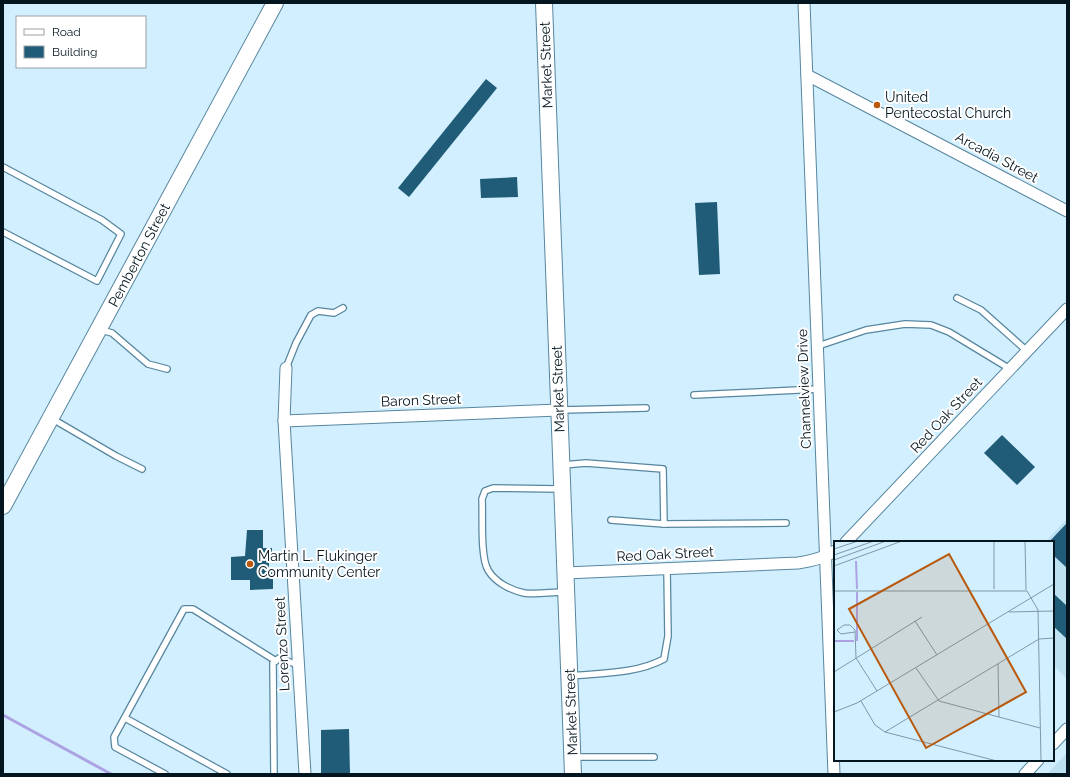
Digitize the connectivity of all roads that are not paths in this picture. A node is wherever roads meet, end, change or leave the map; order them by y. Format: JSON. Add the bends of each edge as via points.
{"nodes":[{"id":1,"x":274,"y":3,"type":"edge"},
{"id":2,"x":544,"y":3,"type":"edge"},
{"id":3,"x":804,"y":3,"type":"edge"},
{"id":4,"x":807,"y":75,"type":"junction"},
{"id":5,"x":3,"y":167,"type":"edge"},
{"id":6,"x":1067,"y":211,"type":"edge"},
{"id":7,"x":3,"y":232,"type":"edge"},
{"id":8,"x":957,"y":298,"type":"dead end"},
{"id":9,"x":343,"y":308,"type":"dead end"},
{"id":10,"x":1067,"y":309,"type":"edge"},
{"id":11,"x":99,"y":329,"type":"junction"},
{"id":12,"x":818,"y":346,"type":"junction"},
{"id":13,"x":1027,"y":351,"type":"junction"},
{"id":14,"x":286,"y":368,"type":"joint"},
{"id":15,"x":168,"y":369,"type":"dead end"},
{"id":16,"x":1010,"y":369,"type":"junction"},
{"id":17,"x":819,"y":389,"type":"junction"},
{"id":18,"x":694,"y":396,"type":"dead end"},
{"id":19,"x":646,"y":408,"type":"dead end"},
{"id":20,"x":559,"y":410,"type":"junction"},
{"id":21,"x":51,"y":418,"type":"junction"},
{"id":22,"x":284,"y":421,"type":"junction"},
{"id":23,"x":561,"y":465,"type":"junction"},
{"id":24,"x":142,"y":469,"type":"dead end"},
{"id":25,"x":562,"y":490,"type":"junction"},
{"id":26,"x":4,"y":502,"type":"edge"},
{"id":27,"x":611,"y":520,"type":"dead end"},
{"id":28,"x":786,"y":523,"type":"dead end"},
{"id":29,"x":664,"y":524,"type":"junction"},
{"id":30,"x":847,"y":541,"type":"edge"},
{"id":31,"x":830,"y":554,"type":"edge"},
{"id":32,"x":667,"y":569,"type":"junction"},
{"id":33,"x":565,"y":573,"type":"junction"},
{"id":34,"x":566,"y":592,"type":"junction"},
{"id":35,"x":276,"y":661,"type":"junction"},
{"id":36,"x":298,"y":665,"type":"junction"},
{"id":37,"x":569,"y":676,"type":"junction"},
{"id":38,"x":125,"y":718,"type":"junction"},
{"id":39,"x":1067,"y":729,"type":"edge"},
{"id":40,"x":1054,"y":743,"type":"edge"},
{"id":41,"x":572,"y":757,"type":"junction"},
{"id":42,"x":654,"y":757,"type":"dead end"},
{"id":43,"x":1037,"y":761,"type":"edge"},
{"id":44,"x":166,"y":774,"type":"edge"},
{"id":45,"x":227,"y":774,"type":"edge"},
{"id":46,"x":274,"y":774,"type":"edge"},
{"id":47,"x":305,"y":774,"type":"edge"},
{"id":48,"x":573,"y":774,"type":"edge"},
{"id":49,"x":834,"y":774,"type":"edge"},
{"id":50,"x":1025,"y":774,"type":"edge"}],
"edges":[{"from":1,"to":11,"type":"street","name":"Pemberton Street"},
{"from":2,"to":20,"type":"street","name":"Market Street"},
{"from":3,"to":4,"type":"street","name":"Channelview Drive"},
{"from":4,"to":6,"type":"street","name":"Arcadia Street"},
{"from":4,"to":12,"type":"street","name":"Channelview Drive"},
{"from":5,"to":7,"type":"lane","via":[[102,220],[121,234],[97,280]]},
{"from":8,"to":13,"type":"lane","via":[[981,310]]},
{"from":9,"to":14,"type":"lane","via":[[334,313],[318,311],[311,315]]},
{"from":10,"to":13,"type":"street","name":"Red Oak Street"},
{"from":11,"to":15,"type":"lane","via":[[112,332],[148,364]]},
{"from":11,"to":21,"type":"street","name":"Pemberton Street"},
{"from":12,"to":16,"type":"lane","via":[[866,330],[905,324],[931,325],[949,332]]},
{"from":12,"to":17,"type":"street","name":"Channelview Drive"},
{"from":13,"to":16,"type":"street","name":"Red Oak Street"},
{"from":14,"to":22,"type":"street","name":"Lorenzo Street"},
{"from":16,"to":30,"type":"street","name":"Red Oak Street"},
{"from":17,"to":18,"type":"lane"},
{"from":17,"to":31,"type":"street","name":"Channelview Drive"},
{"from":19,"to":20,"type":"lane"},
{"from":20,"to":22,"type":"street","name":"Baron Street"},
{"from":20,"to":23,"type":"street","name":"Market Street"},
{"from":21,"to":24,"type":"lane"},
{"from":21,"to":26,"type":"street","name":"Pemberton Street"},
{"from":22,"to":36,"type":"street","name":"Lorenzo Street"},
{"from":23,"to":25,"type":"street","name":"Market Street"},
{"from":23,"to":29,"type":"lane","via":[[586,463],[663,469]]},
{"from":25,"to":33,"type":"street","name":"Market Street"},
{"from":25,"to":34,"type":"lane","via":[[493,488],[485,491],[482,499],[484,556],[488,570],[501,584],[512,590],[525,593]]},
{"from":27,"to":29,"type":"lane"},
{"from":28,"to":29,"type":"lane"},
{"from":31,"to":32,"type":"street","name":"Red Oak Street","via":[[798,563]]},
{"from":31,"to":49,"type":"street","name":"Channelview Drive"},
{"from":32,"to":33,"type":"street","name":"Red Oak Street"},
{"from":32,"to":37,"type":"lane","via":[[668,636],[664,659],[655,664],[619,672]]},
{"from":33,"to":34,"type":"street","name":"Market Street"},
{"from":34,"to":37,"type":"street","name":"Market Street"},
{"from":35,"to":36,"type":"lane","via":[[279,658]]},
{"from":35,"to":38,"type":"lane","via":[[193,609],[184,609]]},
{"from":35,"to":46,"type":"lane","via":[[273,663]]},
{"from":36,"to":47,"type":"street","name":"Lorenzo Street"},
{"from":37,"to":41,"type":"street","name":"Market Street"},
{"from":38,"to":44,"type":"lane","via":[[114,737],[115,747]]},
{"from":38,"to":45,"type":"lane"},
{"from":39,"to":40,"type":"street"},
{"from":41,"to":42,"type":"lane"},
{"from":41,"to":48,"type":"street","name":"Market Street"},
{"from":43,"to":50,"type":"street"}]}
